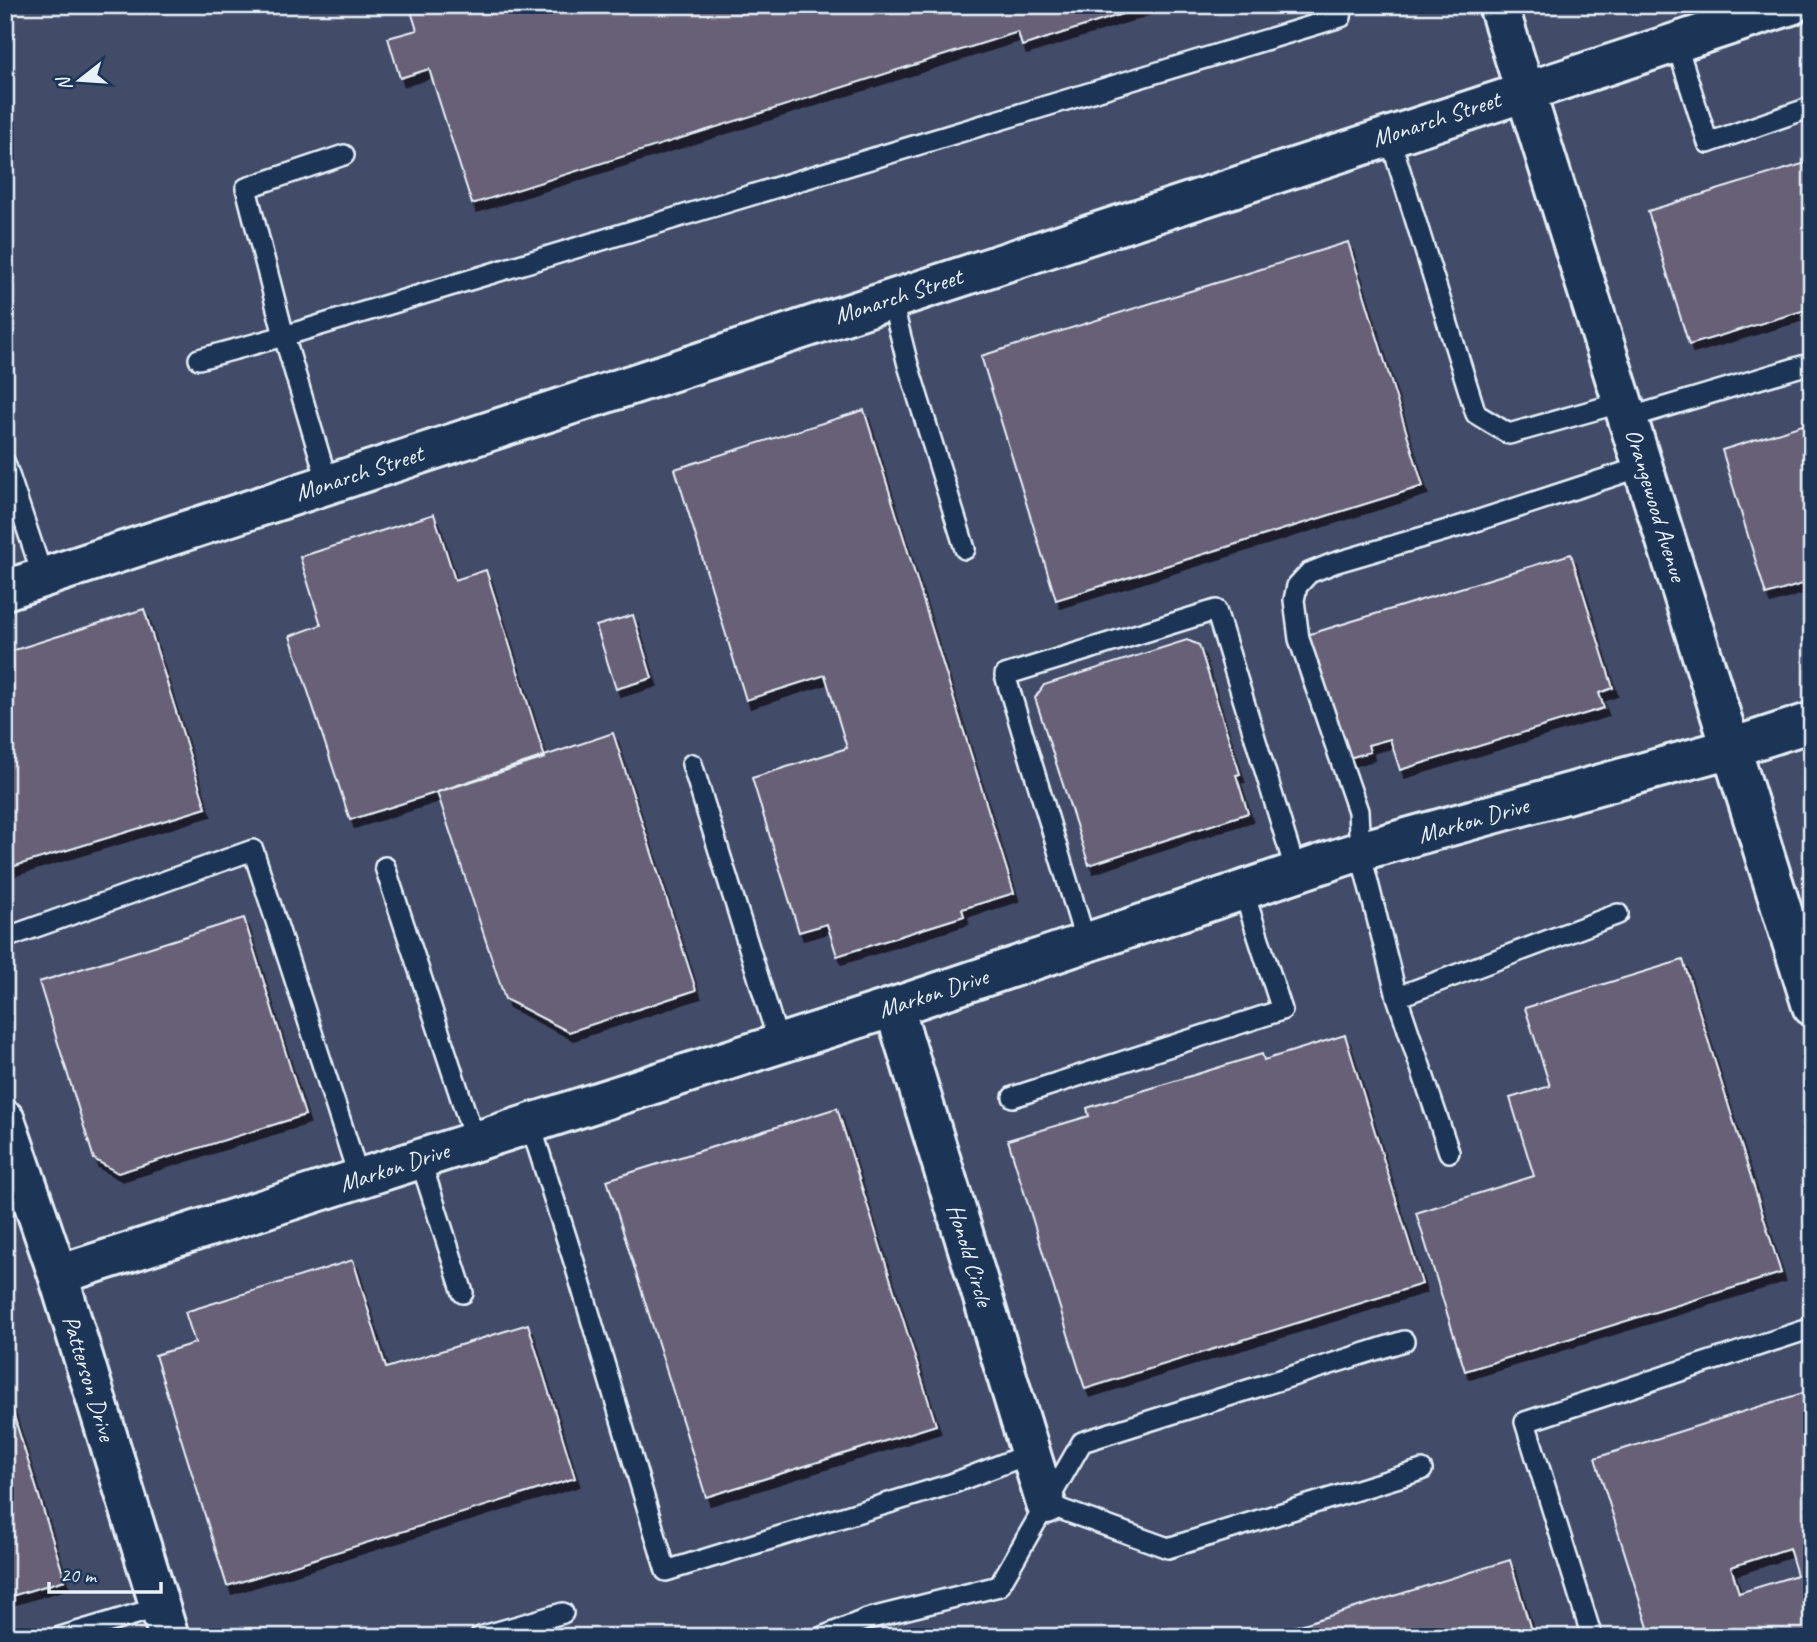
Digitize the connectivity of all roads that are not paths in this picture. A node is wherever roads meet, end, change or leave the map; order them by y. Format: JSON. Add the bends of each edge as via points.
{"nodes":[{"id":1,"x":1343,"y":5,"type":"edge"},
{"id":2,"x":1498,"y":5,"type":"edge"},
{"id":3,"x":1791,"y":5,"type":"edge"},
{"id":4,"x":1676,"y":42,"type":"junction"},
{"id":5,"x":1525,"y":90,"type":"junction"},
{"id":6,"x":1812,"y":107,"type":"edge"},
{"id":7,"x":1389,"y":135,"type":"junction"},
{"id":8,"x":344,"y":155,"type":"dead end"},
{"id":9,"x":891,"y":298,"type":"junction"},
{"id":10,"x":284,"y":336,"type":"junction"},
{"id":11,"x":199,"y":359,"type":"dead end"},
{"id":12,"x":1812,"y":363,"type":"edge"},
{"id":13,"x":1626,"y":410,"type":"junction"},
{"id":14,"x":5,"y":463,"type":"edge"},
{"id":15,"x":1644,"y":466,"type":"junction"},
{"id":16,"x":328,"y":484,"type":"junction"},
{"id":17,"x":965,"y":549,"type":"dead end"},
{"id":18,"x":43,"y":577,"type":"junction"},
{"id":19,"x":5,"y":590,"type":"edge"},
{"id":20,"x":1812,"y":723,"type":"edge"},
{"id":21,"x":1731,"y":748,"type":"junction"},
{"id":22,"x":692,"y":764,"type":"dead end"},
{"id":23,"x":1360,"y":851,"type":"junction"},
{"id":24,"x":385,"y":867,"type":"dead end"},
{"id":25,"x":1296,"y":872,"type":"junction"},
{"id":26,"x":1243,"y":890,"type":"junction"},
{"id":27,"x":1618,"y":914,"type":"dead end"},
{"id":28,"x":5,"y":938,"type":"edge"},
{"id":29,"x":1086,"y":943,"type":"junction"},
{"id":30,"x":1397,"y":997,"type":"junction"},
{"id":31,"x":1812,"y":1006,"type":"edge"},
{"id":32,"x":894,"y":1007,"type":"junction"},
{"id":33,"x":779,"y":1044,"type":"junction"},
{"id":34,"x":1013,"y":1097,"type":"dead end"},
{"id":35,"x":5,"y":1120,"type":"edge"},
{"id":36,"x":530,"y":1124,"type":"junction"},
{"id":37,"x":475,"y":1141,"type":"junction"},
{"id":38,"x":1449,"y":1152,"type":"dead end"},
{"id":39,"x":420,"y":1159,"type":"junction"},
{"id":40,"x":359,"y":1178,"type":"junction"},
{"id":41,"x":15,"y":1179,"type":"edge"},
{"id":42,"x":58,"y":1275,"type":"junction"},
{"id":43,"x":463,"y":1293,"type":"dead end"},
{"id":44,"x":1812,"y":1328,"type":"edge"},
{"id":45,"x":1404,"y":1341,"type":"dead end"},
{"id":46,"x":1031,"y":1453,"type":"junction"},
{"id":47,"x":1423,"y":1471,"type":"dead end"},
{"id":48,"x":1046,"y":1504,"type":"junction"},
{"id":49,"x":564,"y":1614,"type":"dead end"},
{"id":50,"x":164,"y":1622,"type":"edge"},
{"id":51,"x":60,"y":1637,"type":"edge"},
{"id":52,"x":480,"y":1637,"type":"edge"},
{"id":53,"x":822,"y":1637,"type":"edge"},
{"id":54,"x":1592,"y":1637,"type":"edge"}],
"edges":[{"from":1,"to":10,"type":"lane","via":[[1341,17]]},
{"from":2,"to":5,"type":"street","name":"Orangewood Avenue"},
{"from":3,"to":4,"type":"street","name":"Monarch Street"},
{"from":4,"to":5,"type":"street","name":"Monarch Street"},
{"from":4,"to":6,"type":"lane","via":[[1709,143]]},
{"from":5,"to":7,"type":"street","name":"Monarch Street"},
{"from":5,"to":13,"type":"street","name":"Orangewood Avenue"},
{"from":7,"to":9,"type":"street","name":"Monarch Street"},
{"from":7,"to":13,"type":"lane","via":[[1476,414],[1509,433]]},
{"from":8,"to":10,"type":"lane","via":[[246,188]]},
{"from":9,"to":16,"type":"street","name":"Monarch Street"},
{"from":9,"to":17,"type":"lane"},
{"from":10,"to":11,"type":"lane"},
{"from":10,"to":16,"type":"lane"},
{"from":12,"to":13,"type":"lane"},
{"from":13,"to":15,"type":"street","name":"Orangewood Avenue"},
{"from":14,"to":18,"type":"lane"},
{"from":15,"to":21,"type":"street","name":"Orangewood Avenue"},
{"from":15,"to":23,"type":"lane","via":[[1334,563],[1309,573],[1297,586],[1294,600],[1299,639],[1358,811]]},
{"from":16,"to":18,"type":"street","name":"Monarch Street"},
{"from":18,"to":19,"type":"street","name":"Monarch Street"},
{"from":20,"to":21,"type":"street","name":"Markon Drive"},
{"from":21,"to":23,"type":"street","name":"Markon Drive"},
{"from":21,"to":31,"type":"street","name":"Orangewood Avenue"},
{"from":22,"to":33,"type":"lane"},
{"from":23,"to":25,"type":"street","name":"Markon Drive"},
{"from":23,"to":30,"type":"lane"},
{"from":24,"to":37,"type":"lane"},
{"from":25,"to":26,"type":"street","name":"Markon Drive"},
{"from":25,"to":29,"type":"lane","via":[[1216,610],[1005,675]]},
{"from":26,"to":29,"type":"street","name":"Markon Drive"},
{"from":26,"to":34,"type":"lane","via":[[1282,1010]]},
{"from":27,"to":30,"type":"lane"},
{"from":28,"to":40,"type":"lane","via":[[253,850]]},
{"from":29,"to":32,"type":"street","name":"Markon Drive"},
{"from":30,"to":38,"type":"lane"},
{"from":32,"to":33,"type":"street","name":"Markon Drive"},
{"from":32,"to":46,"type":"street","name":"Honold Circle"},
{"from":33,"to":36,"type":"street","name":"Markon Drive"},
{"from":35,"to":41,"type":"street","name":"Patterson Drive"},
{"from":36,"to":37,"type":"street","name":"Markon Drive"},
{"from":36,"to":46,"type":"lane","via":[[666,1571],[951,1483]]},
{"from":37,"to":39,"type":"street","name":"Markon Drive"},
{"from":39,"to":40,"type":"street","name":"Markon Drive"},
{"from":39,"to":43,"type":"lane"},
{"from":40,"to":42,"type":"street","name":"Markon Drive"},
{"from":41,"to":42,"type":"street","name":"Patterson Drive"},
{"from":42,"to":50,"type":"street","name":"Patterson Drive"},
{"from":44,"to":54,"type":"lane","via":[[1525,1422]]},
{"from":45,"to":48,"type":"lane","via":[[1082,1442]]},
{"from":46,"to":48,"type":"street","name":"Honold Circle"},
{"from":47,"to":48,"type":"lane","via":[[1168,1548]]},
{"from":48,"to":53,"type":"lane","via":[[999,1586],[867,1619]]},
{"from":49,"to":52,"type":"lane"},
{"from":50,"to":51,"type":"lane"}]}
